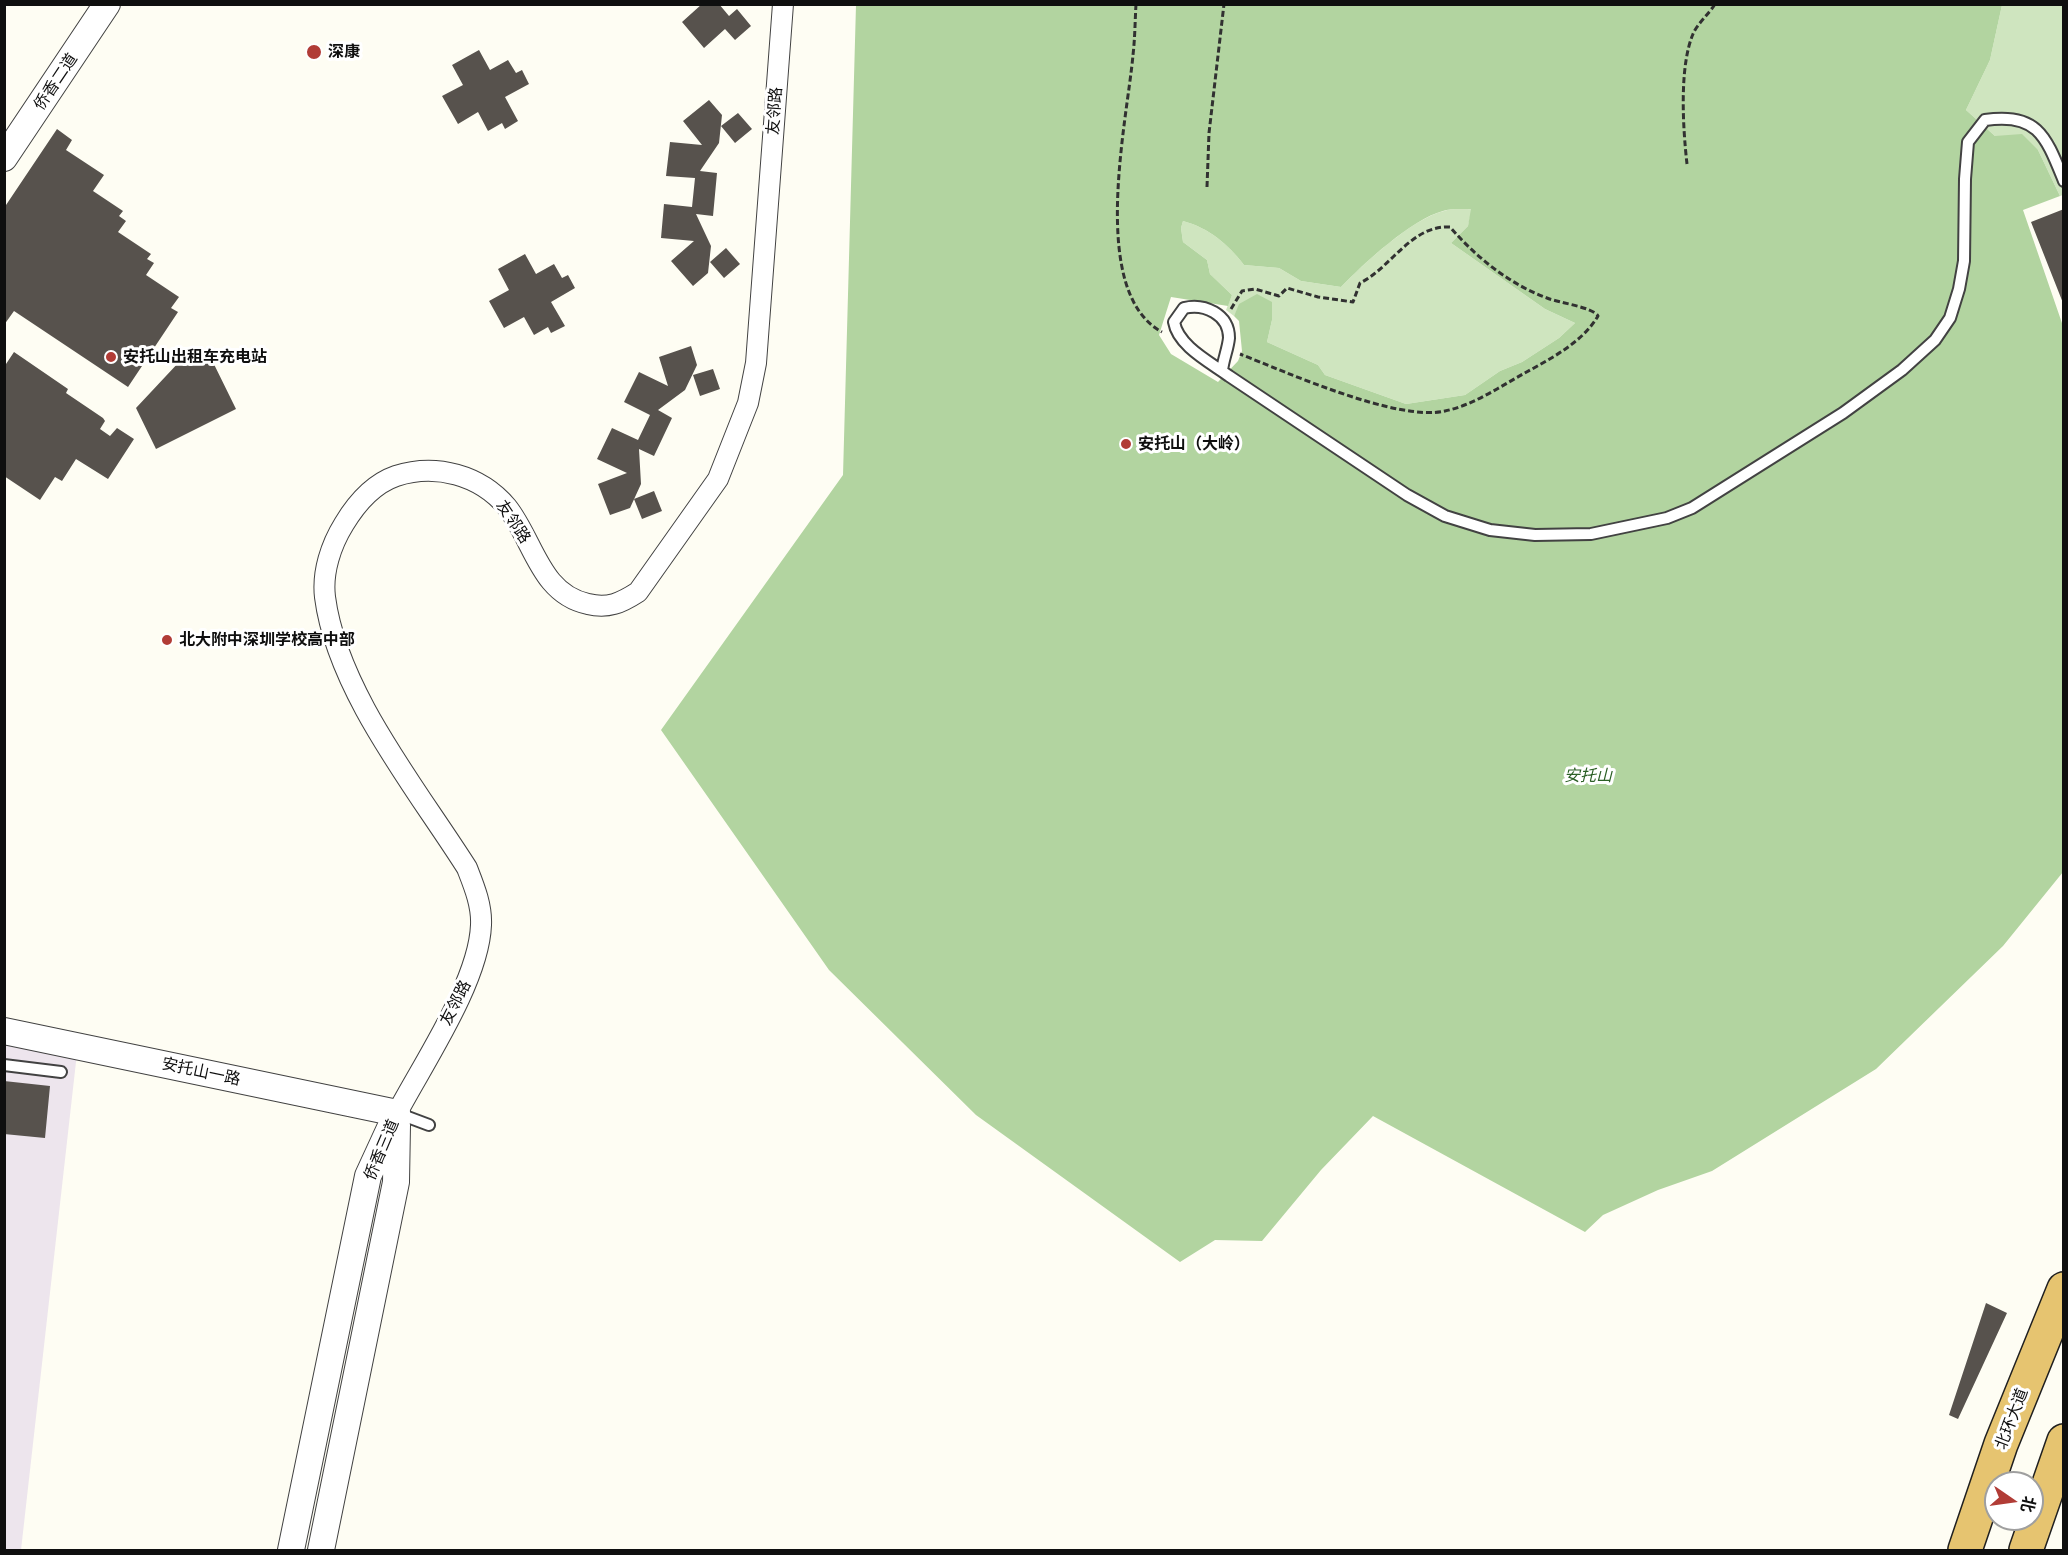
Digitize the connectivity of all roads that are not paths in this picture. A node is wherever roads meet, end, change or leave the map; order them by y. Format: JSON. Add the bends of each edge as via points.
{"nodes":[{"id":1,"x":107,"y":4,"type":"edge"},
{"id":2,"x":783,"y":4,"type":"edge"},
{"id":3,"x":4,"y":158,"type":"edge"},
{"id":4,"x":2064,"y":181,"type":"edge"},
{"id":5,"x":1222,"y":371,"type":"junction"},
{"id":6,"x":4,"y":1031,"type":"edge"},
{"id":7,"x":4,"y":1065,"type":"edge"},
{"id":8,"x":61,"y":1072,"type":"dead end"},
{"id":9,"x":397,"y":1113,"type":"junction"},
{"id":10,"x":429,"y":1125,"type":"dead end"},
{"id":11,"x":2064,"y":1289,"type":"edge"},
{"id":12,"x":2064,"y":1441,"type":"edge"},
{"id":13,"x":330,"y":1507,"type":"junction"},
{"id":14,"x":291,"y":1551,"type":"edge"},
{"id":15,"x":321,"y":1551,"type":"edge"},
{"id":16,"x":338,"y":1551,"type":"edge"},
{"id":17,"x":1965,"y":1551,"type":"edge"},
{"id":18,"x":2026,"y":1551,"type":"edge"}],
"edges":[{"from":1,"to":3,"type":"street","name":"侨香二道"},
{"from":2,"to":9,"type":"street","name":"友邻路","via":[[760,324],[748,403],[718,478],[638,592],[619,604],[599,607],[567,597],[550,581],[508,509],[494,494],[479,483],[438,471],[395,477],[374,488],[354,507],[335,537],[326,568],[325,596],[360,703],[467,868],[478,895],[482,923],[469,979]]},
{"from":4,"to":5,"type":"lane","via":[[2051,148],[2030,123],[2006,117],[1985,120],[1968,142],[1964,261],[1959,290],[1950,318],[1935,340],[1902,370],[1768,463],[1692,508],[1642,525],[1591,534],[1535,536],[1490,530],[1445,516],[1407,495]]},
{"from":5,"to":5,"type":"lane","via":[[1178,335],[1174,322],[1184,308],[1211,310],[1223,321],[1229,334]]},
{"from":6,"to":9,"type":"street","name":"安托山一路"},
{"from":7,"to":8,"type":"lane"},
{"from":9,"to":10,"type":"lane"},
{"from":9,"to":13,"type":"street","name":"侨香三道","via":[[396,1182]]},
{"from":9,"to":14,"type":"street","name":"侨香三道","via":[[368,1176]]},
{"from":11,"to":17,"type":"highway","name":"北环大道","via":[[2006,1433]]},
{"from":12,"to":18,"type":"highway"},
{"from":13,"to":15,"type":"street","name":"侨香三道"},
{"from":13,"to":16,"type":"street","via":[[330,1526]]}]}
